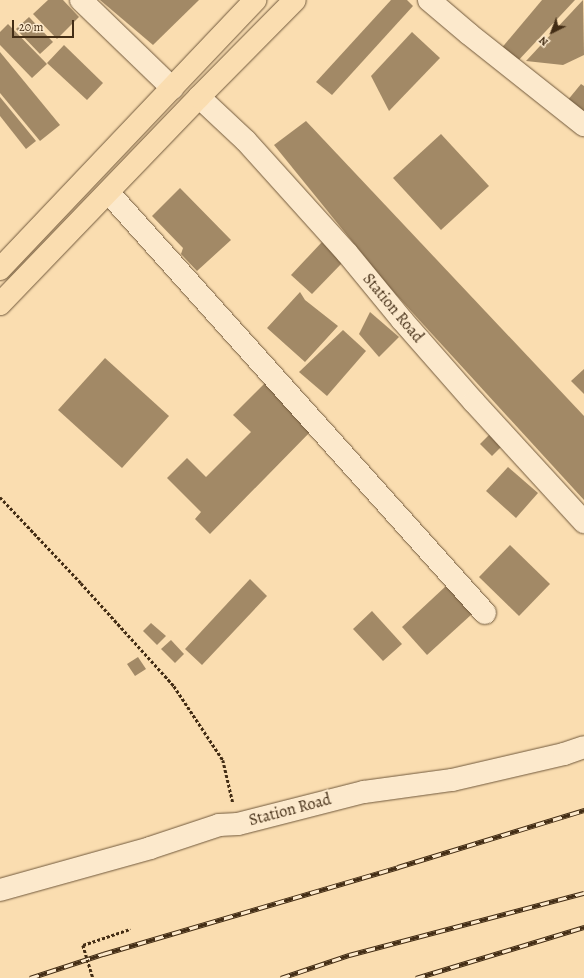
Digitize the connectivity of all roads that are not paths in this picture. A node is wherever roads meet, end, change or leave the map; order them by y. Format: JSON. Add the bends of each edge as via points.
{"nodes":[{"id":1,"x":81,"y":0,"type":"edge"},
{"id":2,"x":256,"y":0,"type":"edge"},
{"id":3,"x":295,"y":0,"type":"edge"},
{"id":4,"x":429,"y":0,"type":"edge"},
{"id":5,"x":172,"y":88,"type":"junction"},
{"id":6,"x":199,"y":97,"type":"junction"},
{"id":7,"x":584,"y":125,"type":"edge"},
{"id":8,"x":108,"y":192,"type":"junction"},
{"id":9,"x":0,"y":269,"type":"edge"},
{"id":10,"x":0,"y":304,"type":"edge"},
{"id":11,"x":584,"y":522,"type":"edge"},
{"id":12,"x":485,"y":612,"type":"dead end"},
{"id":13,"x":584,"y":747,"type":"edge"},
{"id":14,"x":0,"y":890,"type":"edge"}],
"edges":[{"from":1,"to":5,"type":"street"},
{"from":2,"to":5,"type":"main road"},
{"from":3,"to":6,"type":"main road"},
{"from":4,"to":7,"type":"street"},
{"from":5,"to":9,"type":"main road"},
{"from":6,"to":8,"type":"main road"},
{"from":6,"to":11,"type":"street","name":"Station Road","via":[[246,141],[347,253],[469,396]]},
{"from":8,"to":10,"type":"main road"},
{"from":8,"to":12,"type":"street"},
{"from":13,"to":14,"type":"street","name":"Station Road","via":[[452,780],[364,792],[238,824],[219,825],[150,848]]}]}
